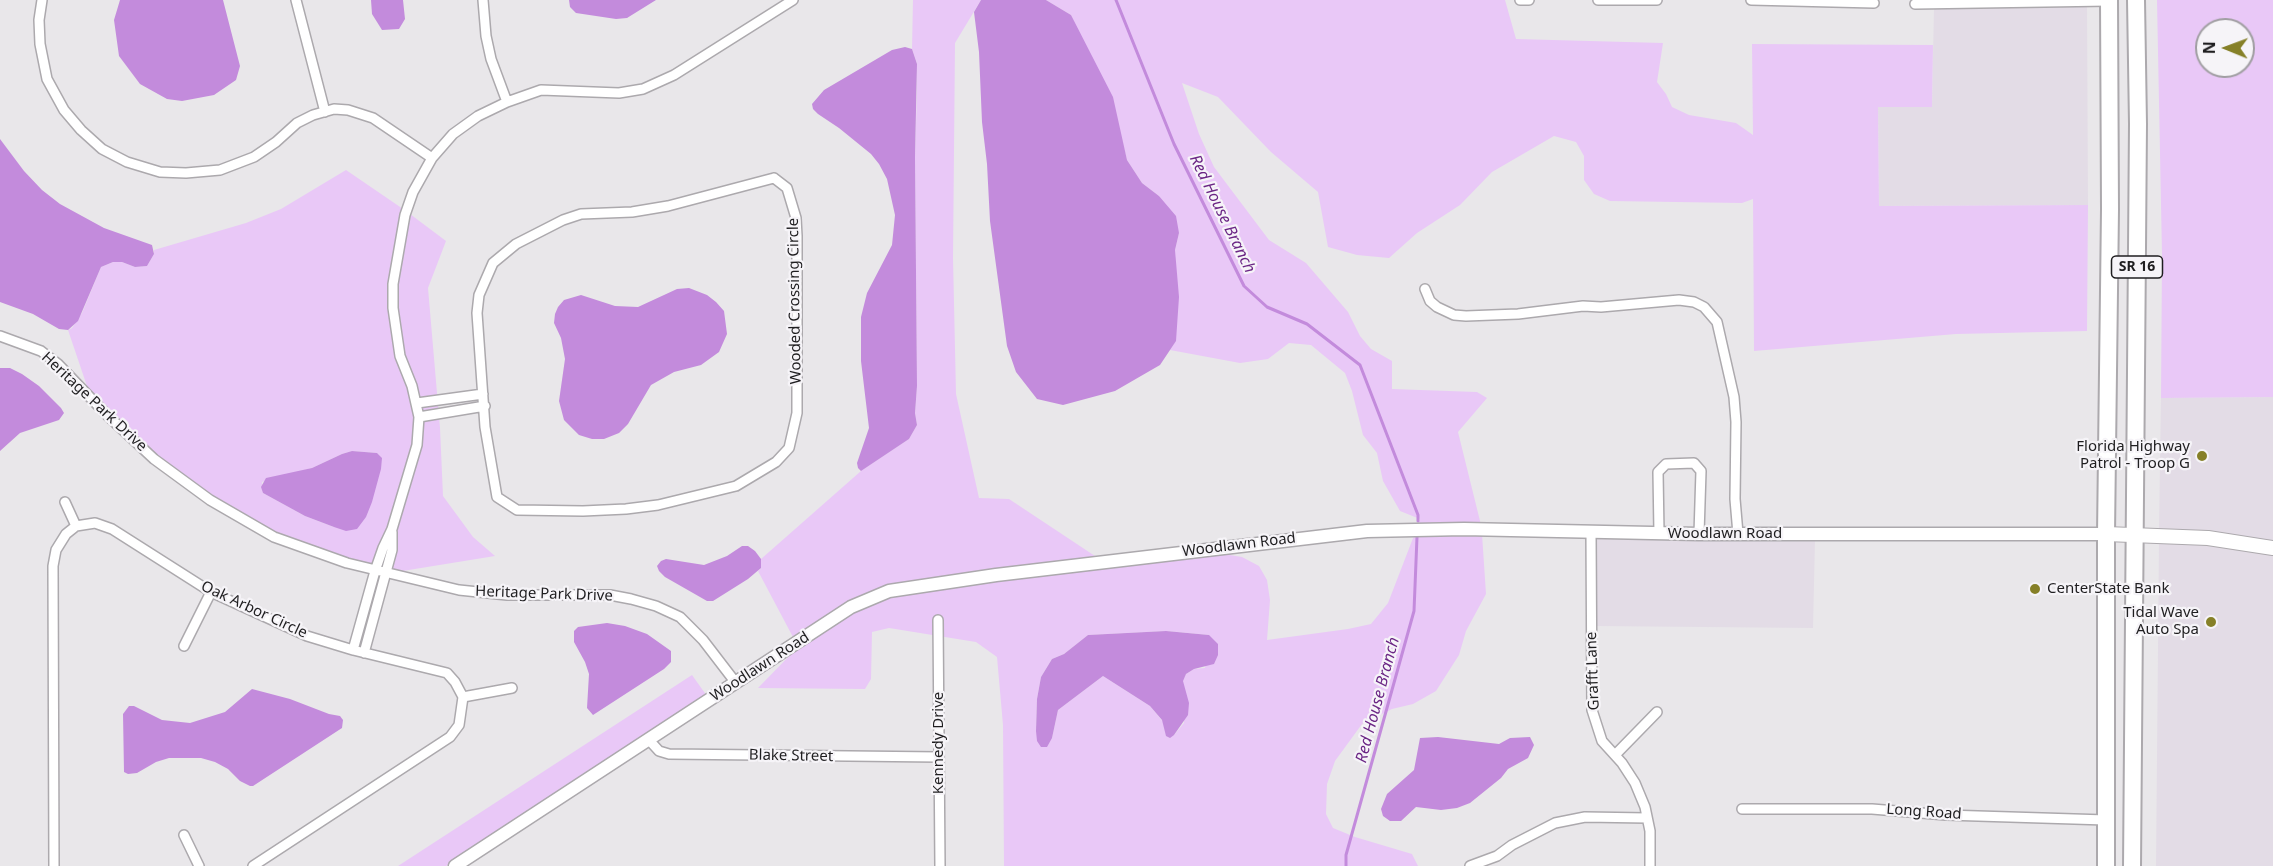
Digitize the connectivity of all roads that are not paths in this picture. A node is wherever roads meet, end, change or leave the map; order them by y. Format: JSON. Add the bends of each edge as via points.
{"nodes":[{"id":1,"x":42,"y":0,"type":"edge"},
{"id":2,"x":296,"y":0,"type":"edge"},
{"id":3,"x":483,"y":0,"type":"edge"},
{"id":4,"x":793,"y":0,"type":"edge"},
{"id":5,"x":1520,"y":0,"type":"edge"},
{"id":6,"x":1528,"y":0,"type":"edge"},
{"id":7,"x":1598,"y":0,"type":"edge"},
{"id":8,"x":1657,"y":0,"type":"edge"},
{"id":9,"x":1752,"y":0,"type":"edge"},
{"id":10,"x":2109,"y":0,"type":"edge"},
{"id":11,"x":2136,"y":0,"type":"edge"},
{"id":12,"x":1875,"y":3,"type":"dead end"},
{"id":13,"x":1915,"y":4,"type":"dead end"},
{"id":14,"x":507,"y":102,"type":"junction"},
{"id":15,"x":325,"y":112,"type":"junction"},
{"id":16,"x":432,"y":158,"type":"junction"},
{"id":17,"x":2110,"y":209,"type":"junction"},
{"id":18,"x":1425,"y":289,"type":"dead end"},
{"id":19,"x":0,"y":336,"type":"edge"},
{"id":20,"x":483,"y":394,"type":"junction"},
{"id":21,"x":417,"y":403,"type":"junction"},
{"id":22,"x":485,"y":406,"type":"junction"},
{"id":23,"x":2136,"y":414,"type":"junction"},
{"id":24,"x":419,"y":417,"type":"junction"},
{"id":25,"x":65,"y":502,"type":"dead end"},
{"id":26,"x":76,"y":526,"type":"junction"},
{"id":27,"x":392,"y":529,"type":"junction"},
{"id":28,"x":1591,"y":532,"type":"junction"},
{"id":29,"x":1659,"y":533,"type":"junction"},
{"id":30,"x":1699,"y":534,"type":"junction"},
{"id":31,"x":1738,"y":534,"type":"junction"},
{"id":32,"x":2106,"y":534,"type":"junction"},
{"id":33,"x":2136,"y":534,"type":"junction"},
{"id":34,"x":2273,"y":548,"type":"edge"},
{"id":35,"x":375,"y":571,"type":"junction"},
{"id":36,"x":386,"y":573,"type":"junction"},
{"id":37,"x":211,"y":592,"type":"junction"},
{"id":38,"x":938,"y":620,"type":"dead end"},
{"id":39,"x":184,"y":646,"type":"dead end"},
{"id":40,"x":352,"y":650,"type":"junction"},
{"id":41,"x":364,"y":653,"type":"junction"},
{"id":42,"x":736,"y":683,"type":"junction"},
{"id":43,"x":512,"y":688,"type":"dead end"},
{"id":44,"x":463,"y":697,"type":"junction"},
{"id":45,"x":1657,"y":712,"type":"dead end"},
{"id":46,"x":649,"y":740,"type":"junction"},
{"id":47,"x":1615,"y":755,"type":"junction"},
{"id":48,"x":939,"y":757,"type":"junction"},
{"id":49,"x":1742,"y":809,"type":"dead end"},
{"id":50,"x":1647,"y":818,"type":"junction"},
{"id":51,"x":2106,"y":820,"type":"junction"},
{"id":52,"x":184,"y":835,"type":"dead end"},
{"id":53,"x":54,"y":866,"type":"edge"},
{"id":54,"x":199,"y":866,"type":"edge"},
{"id":55,"x":253,"y":866,"type":"edge"},
{"id":56,"x":455,"y":866,"type":"edge"},
{"id":57,"x":940,"y":866,"type":"edge"},
{"id":58,"x":1470,"y":866,"type":"edge"},
{"id":59,"x":1650,"y":866,"type":"edge"},
{"id":60,"x":2106,"y":866,"type":"edge"},
{"id":61,"x":2132,"y":866,"type":"edge"}],
"edges":[{"from":1,"to":15,"type":"street","via":[[40,44],[47,79],[64,111],[81,130],[102,149],[127,162],[160,172],[220,170],[254,157],[297,123]]},
{"from":2,"to":15,"type":"street"},
{"from":3,"to":14,"type":"street","via":[[491,58]]},
{"from":4,"to":14,"type":"street","via":[[674,75],[643,90],[542,90]]},
{"from":5,"to":6,"type":"street"},
{"from":7,"to":8,"type":"street"},
{"from":9,"to":12,"type":"street"},
{"from":10,"to":13,"type":"street"},
{"from":10,"to":17,"type":"highway","number":"SR 16"},
{"from":11,"to":23,"type":"highway","number":"SR 16"},
{"from":14,"to":16,"type":"street","via":[[453,134]]},
{"from":15,"to":16,"type":"street","via":[[348,110],[373,118]]},
{"from":16,"to":21,"type":"street","via":[[405,215],[393,284],[400,356]]},
{"from":17,"to":23,"type":"highway","via":[[2118,212],[2130,229],[2129,365]]},
{"from":17,"to":32,"type":"highway","number":"SR 16"},
{"from":18,"to":31,"type":"street","via":[[1437,307],[1466,316],[1679,300],[1704,307],[1718,322],[1734,397]]},
{"from":19,"to":35,"type":"street","name":"Heritage Park Drive","via":[[40,351],[58,363],[154,459],[210,500],[274,537]]},
{"from":20,"to":21,"type":"street"},
{"from":20,"to":22,"type":"street","name":"Wooded Crossing Circle"},
{"from":20,"to":22,"type":"street","name":"Wooded Crossing Circle","via":[[479,295],[493,263],[516,244],[581,214],[668,206],[774,178],[787,188],[797,236],[797,413],[789,448],[776,462],[736,486],[658,505],[583,511],[517,510],[497,497]]},
{"from":21,"to":24,"type":"street"},
{"from":22,"to":24,"type":"street"},
{"from":23,"to":33,"type":"highway","number":"SR 16"},
{"from":24,"to":27,"type":"street","via":[[417,445]]},
{"from":25,"to":26,"type":"street"},
{"from":26,"to":37,"type":"street","name":"Oak Arbor Circle","via":[[95,524],[112,529]]},
{"from":26,"to":53,"type":"street","via":[[56,550],[53,566]]},
{"from":27,"to":35,"type":"street"},
{"from":27,"to":36,"type":"street"},
{"from":28,"to":29,"type":"street","name":"Woodlawn Road"},
{"from":28,"to":42,"type":"street","name":"Woodlawn Road","via":[[1367,531],[901,589],[851,607]]},
{"from":28,"to":47,"type":"street","name":"Grafft Lane","via":[[1592,710],[1602,741]]},
{"from":29,"to":30,"type":"street","name":"Woodlawn Road"},
{"from":29,"to":30,"type":"street","via":[[1658,472],[1666,464],[1694,463],[1701,471]]},
{"from":30,"to":31,"type":"street","name":"Woodlawn Road"},
{"from":31,"to":32,"type":"street","name":"Woodlawn Road"},
{"from":32,"to":33,"type":"main road"},
{"from":32,"to":51,"type":"highway","number":"SR 16"},
{"from":33,"to":34,"type":"main road","via":[[2208,538]]},
{"from":33,"to":61,"type":"highway","number":"SR 16"},
{"from":35,"to":36,"type":"street","name":"Heritage Park Drive"},
{"from":35,"to":40,"type":"street"},
{"from":36,"to":41,"type":"street"},
{"from":36,"to":42,"type":"street","name":"Heritage Park Drive","via":[[507,595],[632,598],[680,617]]},
{"from":37,"to":39,"type":"street"},
{"from":37,"to":40,"type":"street","name":"Oak Arbor Circle","via":[[307,636]]},
{"from":38,"to":48,"type":"street","name":"Kennedy Drive"},
{"from":40,"to":41,"type":"street","name":"Oak Arbor Circle"},
{"from":41,"to":44,"type":"street","name":"Oak Arbor Circle","via":[[447,673]]},
{"from":42,"to":46,"type":"street","name":"Woodlawn Road"},
{"from":43,"to":44,"type":"street"},
{"from":44,"to":55,"type":"street","via":[[459,725],[450,737]]},
{"from":45,"to":47,"type":"street"},
{"from":46,"to":48,"type":"street","name":"Blake Street","via":[[659,751],[669,754]]},
{"from":46,"to":56,"type":"street","name":"Woodlawn Road"},
{"from":47,"to":50,"type":"street","name":"Grafft Lane","via":[[1635,783]]},
{"from":48,"to":57,"type":"street","name":"Kennedy Drive"},
{"from":49,"to":51,"type":"street","name":"Long Road","via":[[1872,808],[1946,815]]},
{"from":50,"to":58,"type":"street","via":[[1585,817],[1555,823],[1497,856]]},
{"from":50,"to":59,"type":"street","name":"Grafft Lane"},
{"from":51,"to":60,"type":"highway","number":"SR 16"},
{"from":52,"to":54,"type":"street"}]}
